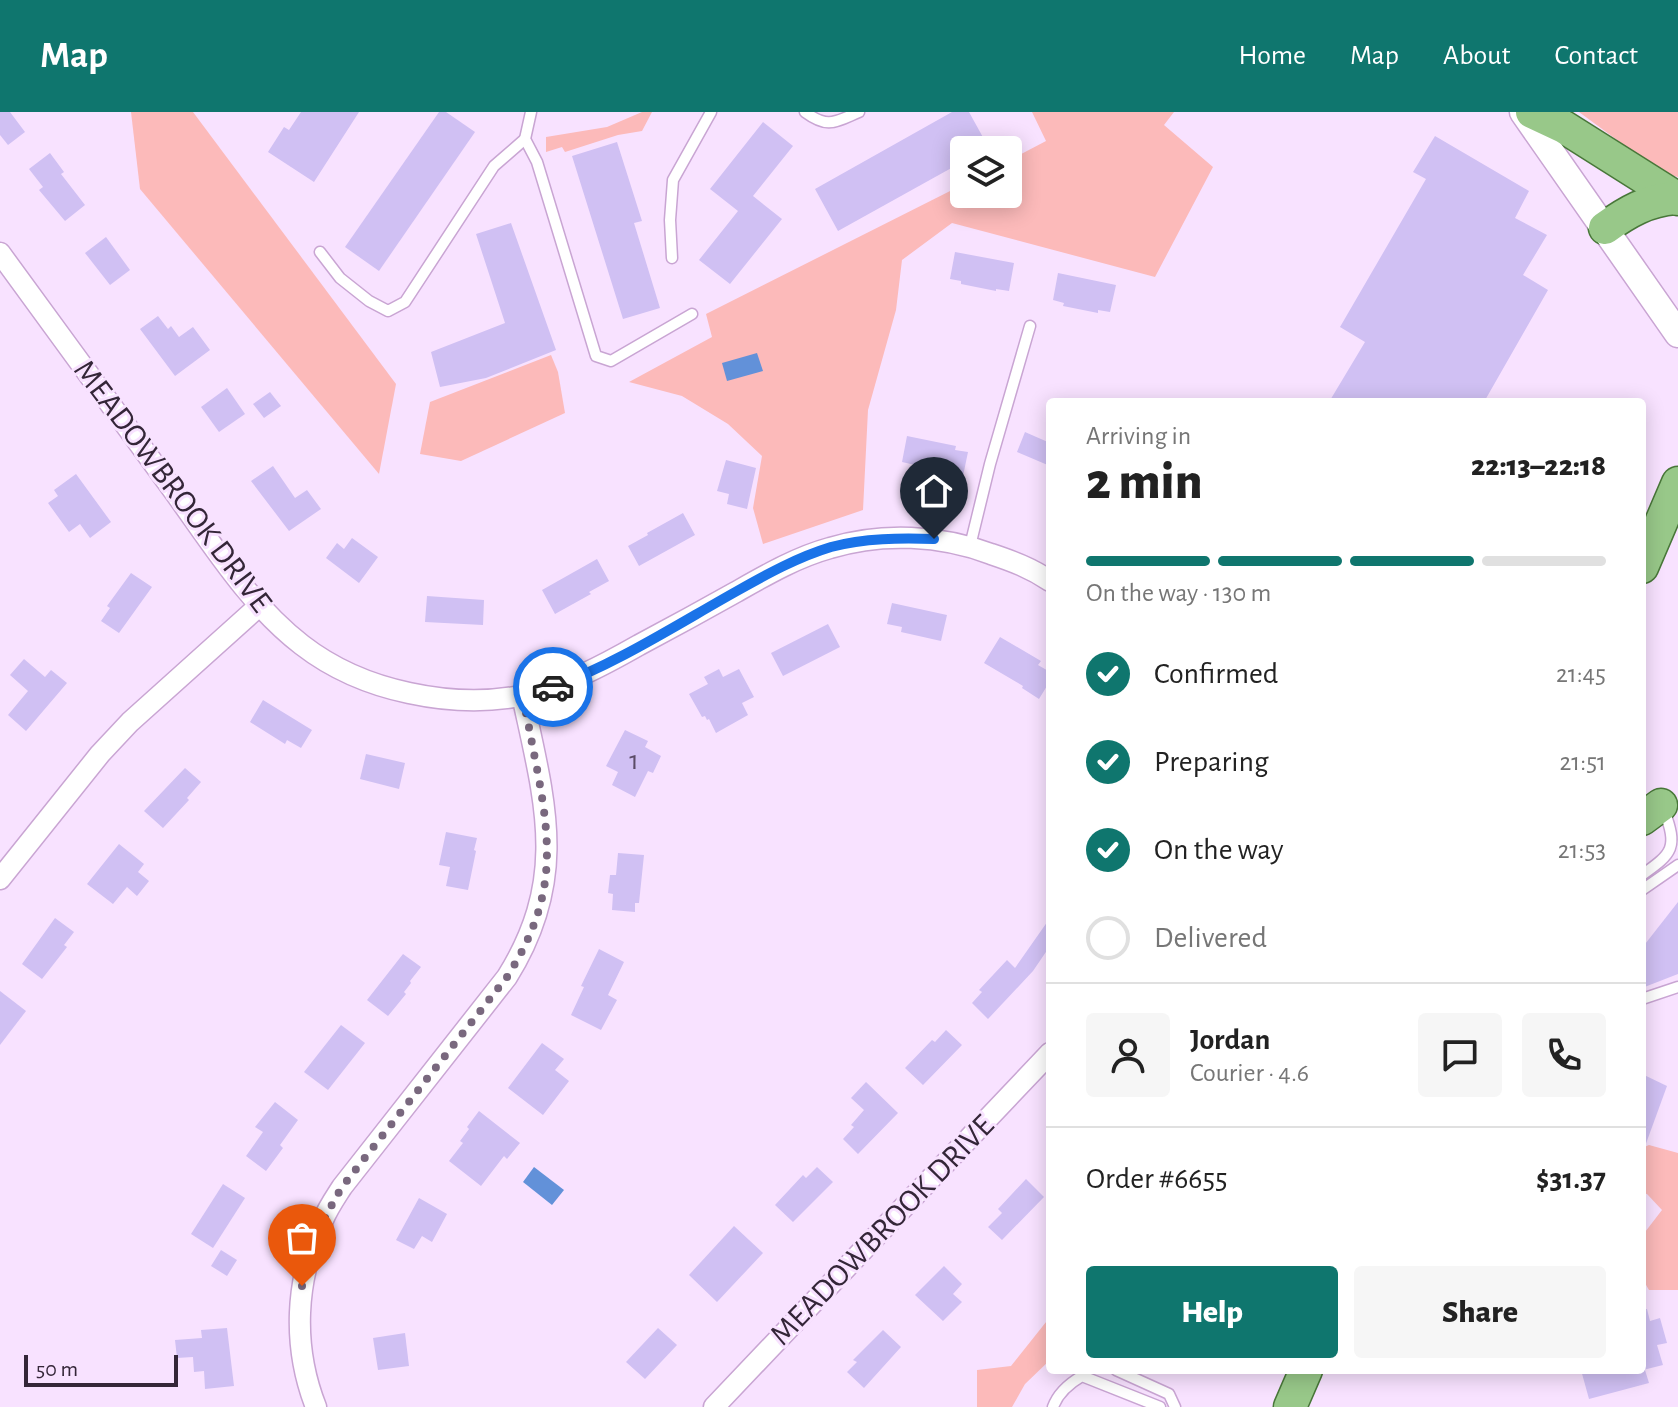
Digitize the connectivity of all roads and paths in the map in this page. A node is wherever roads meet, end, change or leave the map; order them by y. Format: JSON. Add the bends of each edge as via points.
{"nodes":[{"id":1,"x":531,"y":112,"type":"edge"},
{"id":2,"x":711,"y":112,"type":"edge"},
{"id":3,"x":805,"y":112,"type":"edge"},
{"id":4,"x":859,"y":112,"type":"edge"},
{"id":5,"x":1523,"y":112,"type":"edge"},
{"id":6,"x":1532,"y":112,"type":"edge"},
{"id":7,"x":525,"y":139,"type":"junction"},
{"id":8,"x":1677,"y":198,"type":"edge"},
{"id":9,"x":1605,"y":228,"type":"junction"},
{"id":10,"x":320,"y":252,"type":"dead end"},
{"id":11,"x":0,"y":253,"type":"edge"},
{"id":12,"x":672,"y":258,"type":"dead end"},
{"id":13,"x":692,"y":314,"type":"dead end"},
{"id":14,"x":1030,"y":326,"type":"dead end"},
{"id":15,"x":1678,"y":334,"type":"edge"},
{"id":16,"x":1678,"y":483,"type":"edge"},
{"id":17,"x":970,"y":546,"type":"junction"},
{"id":18,"x":1646,"y":558,"type":"edge"},
{"id":19,"x":1046,"y":579,"type":"edge"},
{"id":20,"x":259,"y":606,"type":"junction"},
{"id":21,"x":522,"y":695,"type":"junction"},
{"id":22,"x":1660,"y":805,"type":"edge"},
{"id":23,"x":1678,"y":865,"type":"edge"},
{"id":24,"x":1646,"y":872,"type":"edge"},
{"id":25,"x":0,"y":879,"type":"edge"},
{"id":26,"x":1646,"y":887,"type":"edge"},
{"id":27,"x":1678,"y":987,"type":"edge"},
{"id":28,"x":1646,"y":998,"type":"edge"},
{"id":29,"x":1046,"y":1057,"type":"edge"},
{"id":30,"x":1084,"y":1374,"type":"edge"},
{"id":31,"x":1088,"y":1374,"type":"edge"},
{"id":32,"x":1125,"y":1374,"type":"edge"},
{"id":33,"x":1304,"y":1374,"type":"edge"},
{"id":34,"x":316,"y":1407,"type":"edge"},
{"id":35,"x":714,"y":1407,"type":"edge"},
{"id":36,"x":1053,"y":1407,"type":"edge"},
{"id":37,"x":1160,"y":1407,"type":"edge"},
{"id":38,"x":1175,"y":1407,"type":"edge"},
{"id":39,"x":1290,"y":1407,"type":"edge"}],
"edges":[{"from":1,"to":7,"type":"lane"},
{"from":2,"to":12,"type":"lane","via":[[673,180]]},
{"from":3,"to":4,"type":"lane","via":[[833,123]]},
{"from":5,"to":9,"type":"street"},
{"from":6,"to":8,"type":"main road"},
{"from":7,"to":10,"type":"lane","via":[[494,166],[405,302],[388,311],[369,301],[340,278]]},
{"from":7,"to":13,"type":"lane","via":[[537,162],[596,356],[611,361]]},
{"from":8,"to":9,"type":"main road","via":[[1627,212]]},
{"from":9,"to":15,"type":"street"},
{"from":11,"to":20,"type":"street","name":"MEADOWBROOK DRIVE"},
{"from":14,"to":17,"type":"lane"},
{"from":16,"to":18,"type":"main road"},
{"from":17,"to":19,"type":"street","name":"MEADOWBROOK DRIVE"},
{"from":17,"to":21,"type":"street","name":"MEADOWBROOK DRIVE","via":[[898,538],[833,547],[768,574],[576,679]]},
{"from":20,"to":21,"type":"street","name":"MEADOWBROOK DRIVE","via":[[330,664],[394,690],[460,700]]},
{"from":20,"to":25,"type":"street","via":[[130,722]]},
{"from":21,"to":34,"type":"street","via":[[548,833],[543,895],[534,926],[507,977],[342,1187],[323,1219],[310,1253],[299,1316],[304,1368]]},
{"from":22,"to":24,"type":"lane","via":[[1677,835],[1676,845]]},
{"from":23,"to":26,"type":"lane"},
{"from":27,"to":28,"type":"lane"},
{"from":29,"to":35,"type":"street","name":"MEADOWBROOK DRIVE"},
{"from":30,"to":36,"type":"lane"},
{"from":31,"to":37,"type":"lane"},
{"from":32,"to":38,"type":"lane","via":[[1169,1394]]},
{"from":33,"to":39,"type":"main road"}]}
